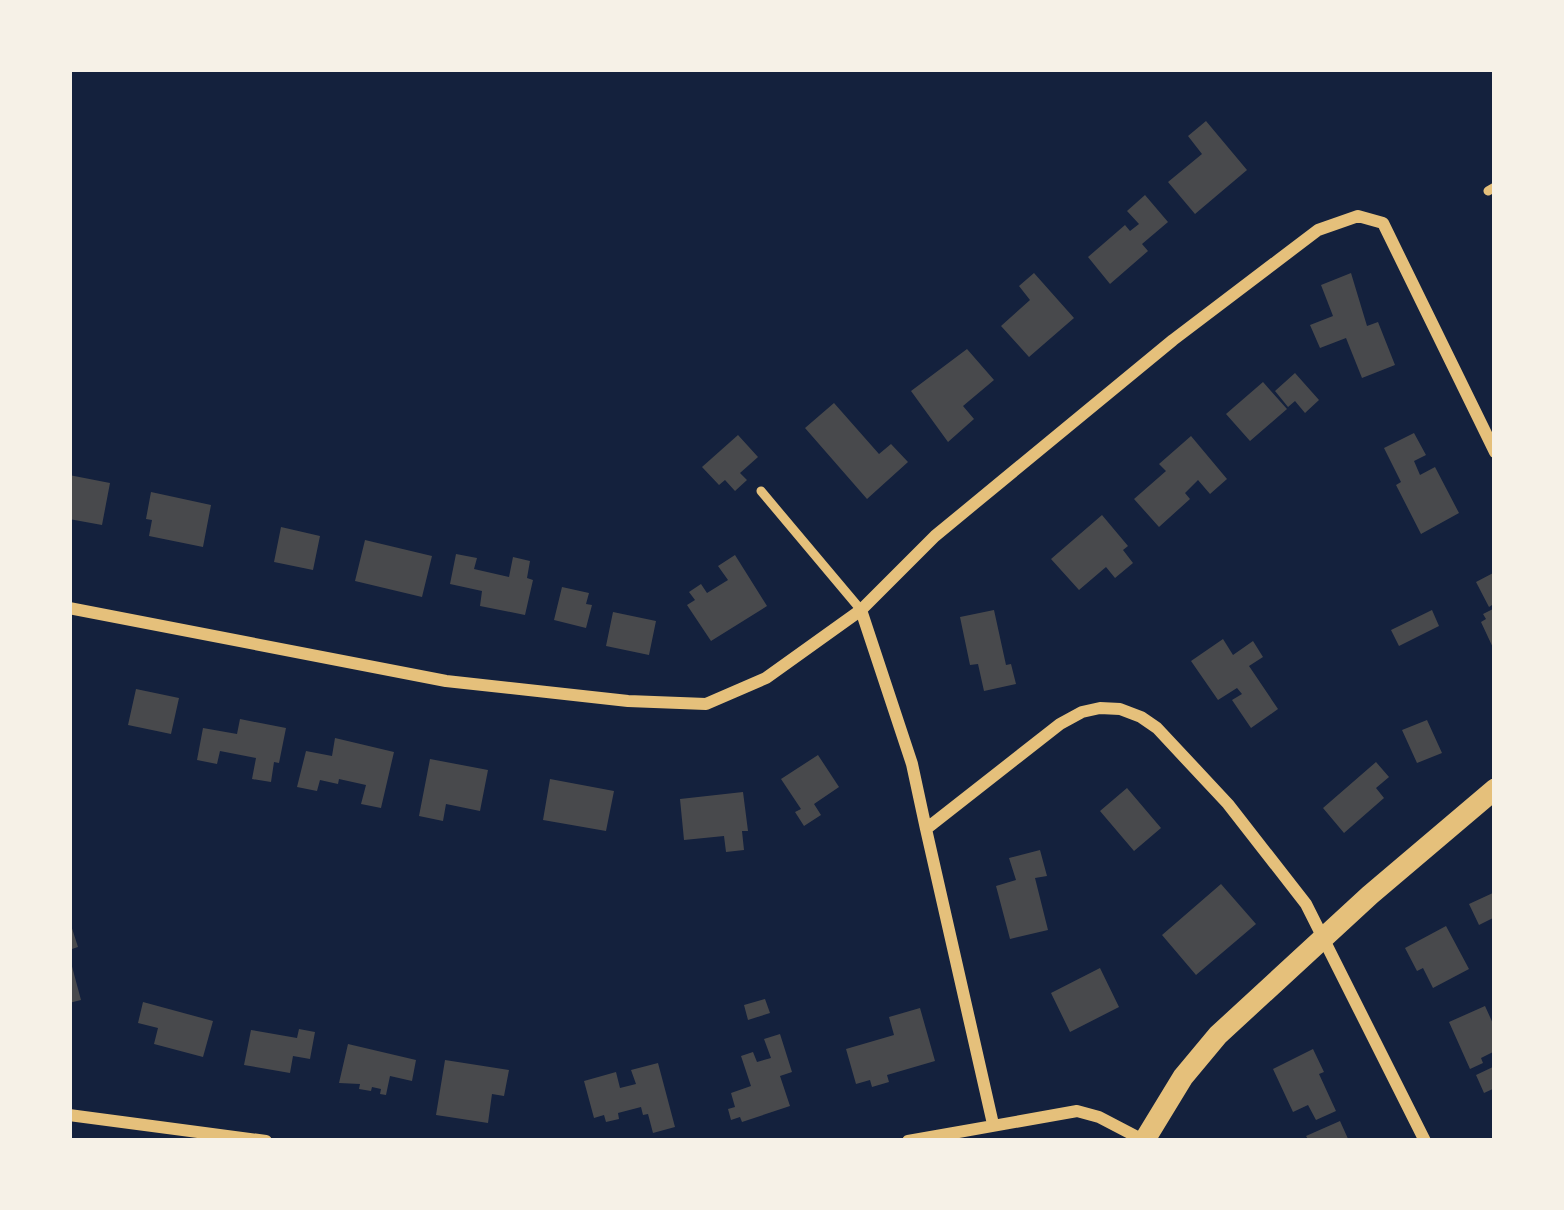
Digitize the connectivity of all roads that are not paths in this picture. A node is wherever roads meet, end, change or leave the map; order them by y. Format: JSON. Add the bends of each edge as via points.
{"nodes":[{"id":1,"x":1495,"y":452,"type":"edge"},
{"id":2,"x":761,"y":491,"type":"dead end"},
{"id":3,"x":69,"y":608,"type":"edge"},
{"id":4,"x":861,"y":610,"type":"junction"},
{"id":5,"x":1495,"y":789,"type":"edge"},
{"id":6,"x":926,"y":829,"type":"junction"},
{"id":7,"x":1323,"y":938,"type":"junction"},
{"id":8,"x":69,"y":1115,"type":"edge"},
{"id":9,"x":993,"y":1124,"type":"junction"},
{"id":10,"x":266,"y":1141,"type":"edge"},
{"id":11,"x":908,"y":1141,"type":"edge"},
{"id":12,"x":1144,"y":1141,"type":"edge"},
{"id":13,"x":1425,"y":1141,"type":"edge"}],
"edges":[{"from":1,"to":4,"type":"street","via":[[1383,223],[1358,216],[1318,230],[1173,340],[935,536]]},
{"from":2,"to":4,"type":"lane"},
{"from":3,"to":4,"type":"street","via":[[446,681],[706,704],[766,678]]},
{"from":4,"to":6,"type":"street"},
{"from":5,"to":7,"type":"street"},
{"from":6,"to":7,"type":"street","via":[[1060,724],[1082,712],[1120,709],[1157,728],[1228,805]]},
{"from":6,"to":9,"type":"street"},
{"from":7,"to":12,"type":"street","via":[[1198,1056]]},
{"from":7,"to":13,"type":"street"},
{"from":8,"to":10,"type":"street"},
{"from":9,"to":11,"type":"street"},
{"from":9,"to":12,"type":"street","via":[[1078,1111]]}]}
